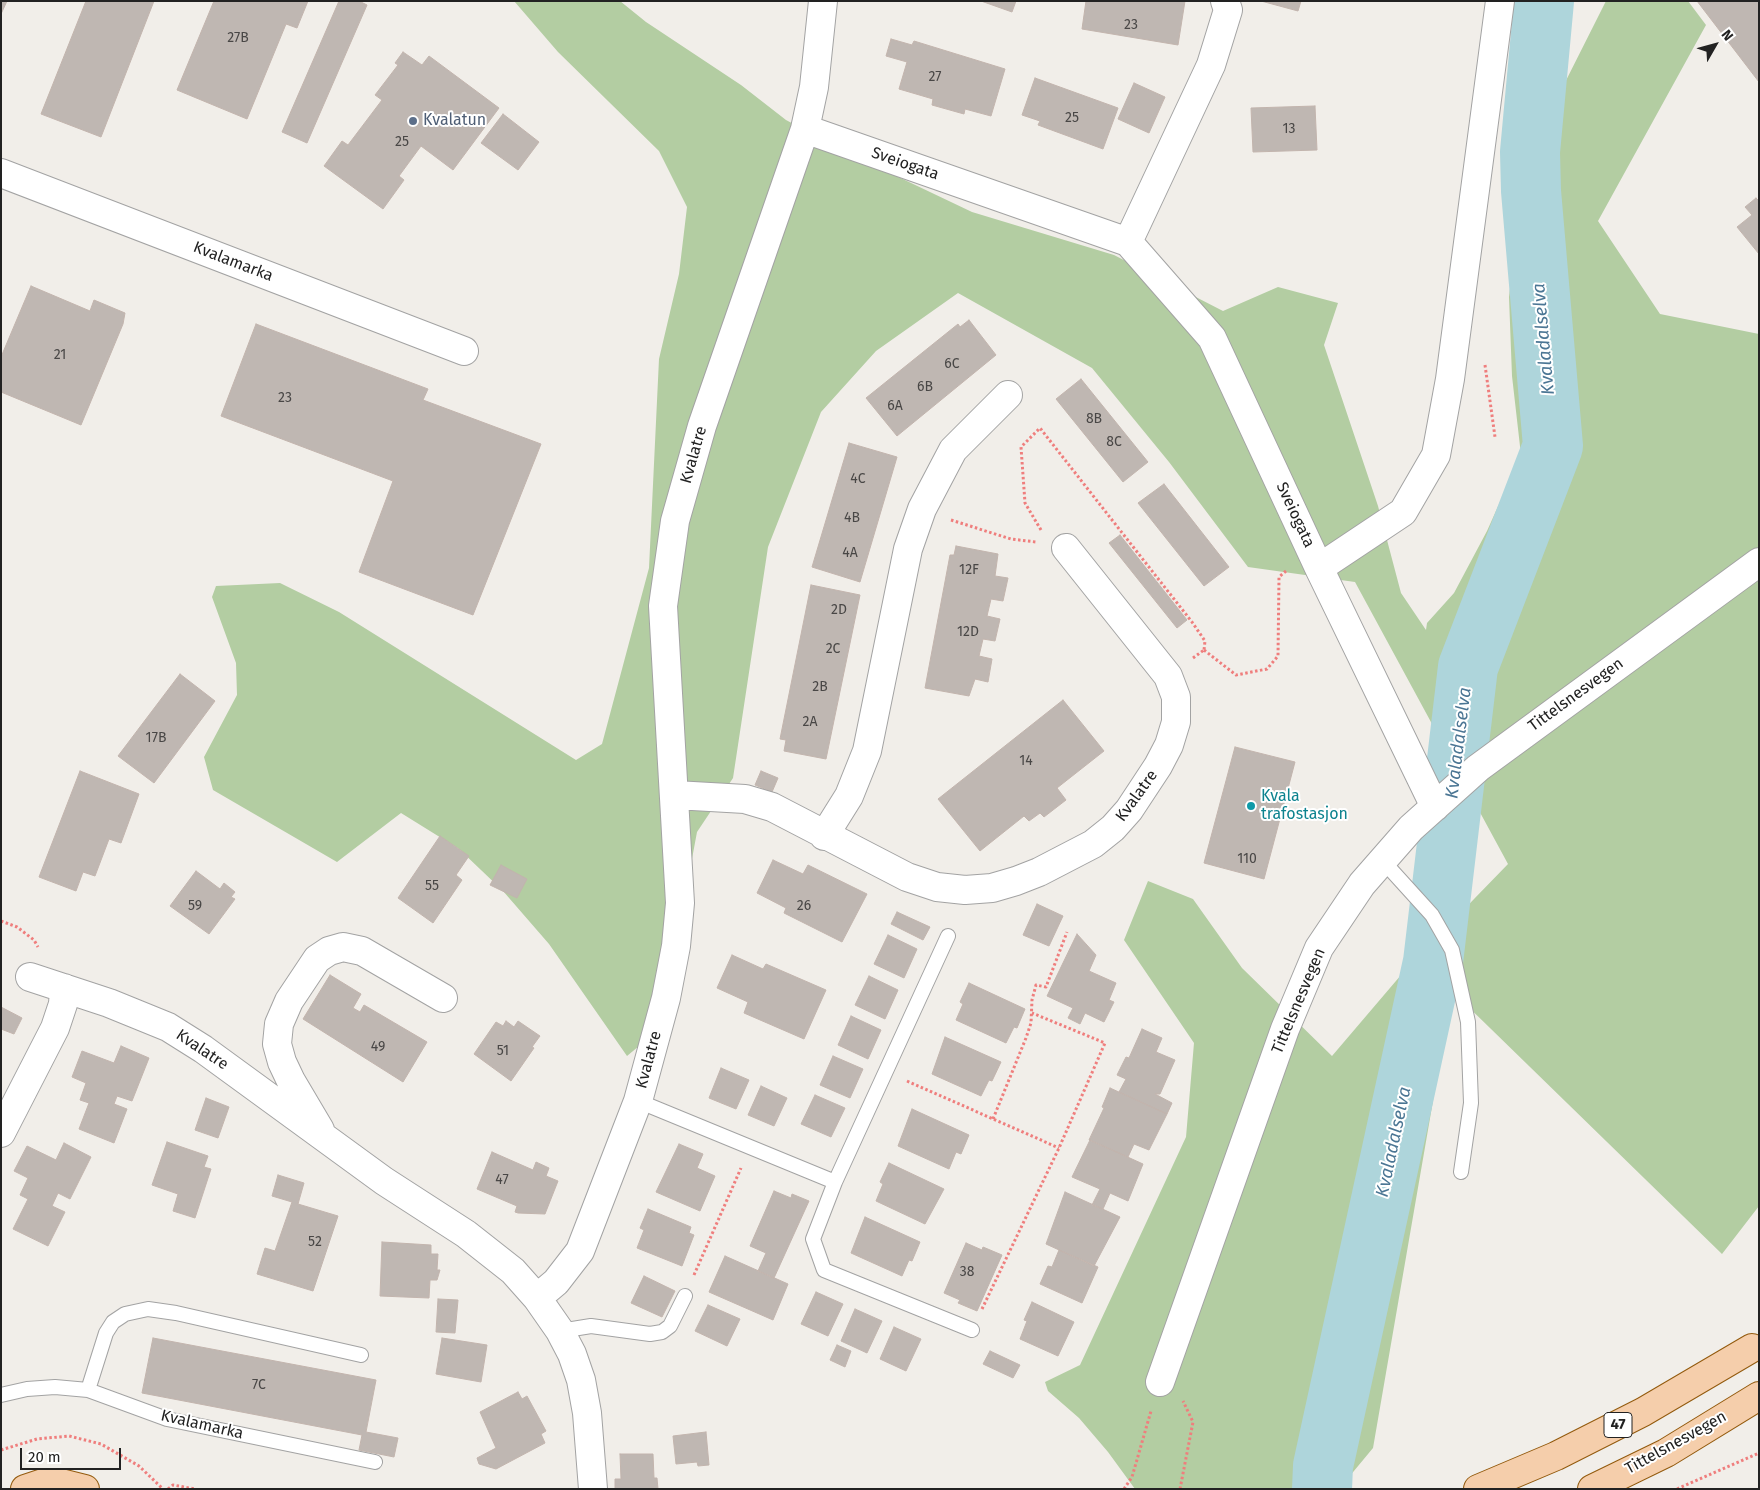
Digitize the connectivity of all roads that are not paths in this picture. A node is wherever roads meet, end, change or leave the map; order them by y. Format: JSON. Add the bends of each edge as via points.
{"nodes":[{"id":1,"x":823,"y":1,"type":"edge"},
{"id":2,"x":1225,"y":1,"type":"edge"},
{"id":3,"x":1500,"y":1,"type":"edge"},
{"id":4,"x":805,"y":130,"type":"junction"},
{"id":5,"x":1,"y":173,"type":"edge"},
{"id":6,"x":1128,"y":242,"type":"junction"},
{"id":7,"x":464,"y":351,"type":"dead end"},
{"id":8,"x":1008,"y":395,"type":"dead end"},
{"id":9,"x":1057,"y":546,"type":"road end"},
{"id":10,"x":1759,"y":562,"type":"edge"},
{"id":11,"x":1319,"y":568,"type":"junction"},
{"id":12,"x":675,"y":795,"type":"junction"},
{"id":13,"x":1435,"y":806,"type":"junction"},
{"id":14,"x":824,"y":836,"type":"junction"},
{"id":15,"x":1383,"y":861,"type":"junction"},
{"id":16,"x":948,"y":936,"type":"dead end"},
{"id":17,"x":30,"y":977,"type":"dead end"},
{"id":18,"x":64,"y":988,"type":"junction"},
{"id":19,"x":443,"y":998,"type":"dead end"},
{"id":20,"x":638,"y":1101,"type":"junction"},
{"id":21,"x":1,"y":1133,"type":"edge"},
{"id":22,"x":326,"y":1140,"type":"junction"},
{"id":23,"x":1461,"y":1172,"type":"dead end"},
{"id":24,"x":834,"y":1182,"type":"junction"},
{"id":25,"x":684,"y":1296,"type":"road end"},
{"id":26,"x":537,"y":1298,"type":"junction"},
{"id":27,"x":972,"y":1330,"type":"road end"},
{"id":28,"x":560,"y":1331,"type":"junction"},
{"id":29,"x":1752,"y":1348,"type":"dead end"},
{"id":30,"x":361,"y":1355,"type":"dead end"},
{"id":31,"x":1160,"y":1382,"type":"road end"},
{"id":32,"x":88,"y":1390,"type":"junction"},
{"id":33,"x":1,"y":1396,"type":"edge"},
{"id":34,"x":1759,"y":1396,"type":"edge"},
{"id":35,"x":375,"y":1462,"type":"dead end"},
{"id":36,"x":25,"y":1489,"type":"edge"},
{"id":37,"x":86,"y":1489,"type":"edge"},
{"id":38,"x":594,"y":1489,"type":"edge"},
{"id":39,"x":1478,"y":1489,"type":"edge"},
{"id":40,"x":1592,"y":1489,"type":"edge"}],
"edges":[{"from":1,"to":4,"type":"street","via":[[814,87]]},
{"from":2,"to":6,"type":"street","via":[[1228,10],[1211,65]]},
{"from":3,"to":11,"type":"street","via":[[1450,379],[1436,455],[1403,512]]},
{"from":4,"to":6,"type":"street","name":"Sveiogata"},
{"from":4,"to":12,"type":"street","name":"Kvalatre","via":[[702,426],[675,521],[664,606]]},
{"from":5,"to":7,"type":"street","name":"Kvalamarka"},
{"from":6,"to":11,"type":"street","name":"Sveiogata","via":[[1212,338]]},
{"from":8,"to":14,"type":"street","via":[[953,450],[922,509],[908,549],[867,751],[849,796]]},
{"from":9,"to":14,"type":"street","name":"Kvalatre","via":[[1168,676],[1176,697],[1176,722],[1169,746],[1129,810],[1093,844],[1065,860],[1016,882],[974,889],[937,886],[907,877]]},
{"from":10,"to":13,"type":"street","name":"Tittelsnesvegen","via":[[1478,768]]},
{"from":11,"to":13,"type":"street","name":"Sveiogata"},
{"from":12,"to":14,"type":"street","name":"Kvalatre","via":[[745,799],[772,807]]},
{"from":12,"to":20,"type":"street","name":"Kvalatre","via":[[680,903],[676,946],[666,998]]},
{"from":13,"to":15,"type":"street","name":"Tittelsnesvegen"},
{"from":15,"to":23,"type":"lane","via":[[1432,915],[1452,950],[1468,1022],[1471,1103]]},
{"from":15,"to":31,"type":"street","name":"Tittelsnesvegen","via":[[1362,884],[1320,948],[1285,1029]]},
{"from":16,"to":24,"type":"lane"},
{"from":17,"to":18,"type":"street","name":"Kvalatre"},
{"from":18,"to":21,"type":"street","via":[[63,1004],[55,1028]]},
{"from":18,"to":22,"type":"street","name":"Kvalatre","via":[[168,1027]]},
{"from":19,"to":22,"type":"street","name":"Kvalatre","via":[[362,951],[343,947],[317,959],[289,1002],[279,1024],[278,1044],[282,1062]]},
{"from":20,"to":24,"type":"lane"},
{"from":20,"to":26,"type":"street","name":"Kvalatre","via":[[580,1252],[556,1282]]},
{"from":22,"to":26,"type":"street","name":"Kvalatre","via":[[466,1234],[513,1271]]},
{"from":24,"to":27,"type":"lane","via":[[813,1239],[824,1270]]},
{"from":25,"to":28,"type":"lane","via":[[670,1326],[662,1332],[650,1334],[591,1326]]},
{"from":26,"to":28,"type":"street","name":"Kvalatre"},
{"from":28,"to":38,"type":"street","name":"Kvalatre","via":[[581,1380]]},
{"from":29,"to":39,"type":"main road","number":"47","via":[[1643,1412],[1556,1456]]},
{"from":30,"to":32,"type":"lane","via":[[148,1309],[125,1314],[113,1322],[106,1333]]},
{"from":32,"to":33,"type":"lane","name":"Kvalamarka","via":[[55,1387],[27,1389]]},
{"from":32,"to":35,"type":"lane","name":"Kvalamarka","via":[[167,1419]]},
{"from":34,"to":40,"type":"main road","name":"Tittelsnesvegen","via":[[1666,1453]]},
{"from":36,"to":37,"type":"main road","via":[[62,1483]]}]}
